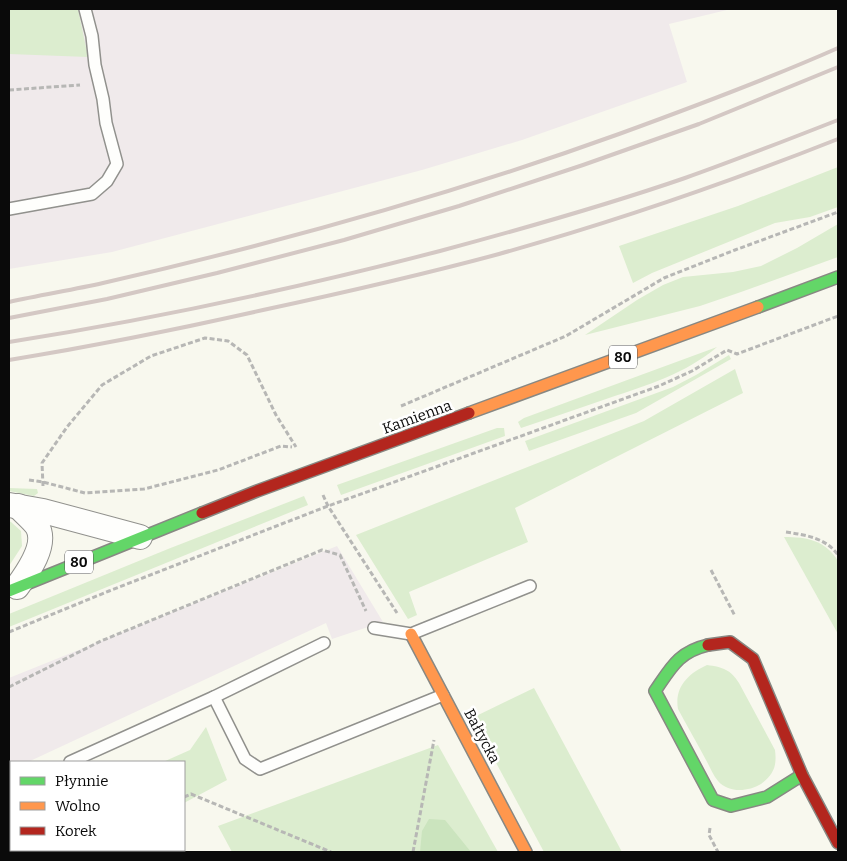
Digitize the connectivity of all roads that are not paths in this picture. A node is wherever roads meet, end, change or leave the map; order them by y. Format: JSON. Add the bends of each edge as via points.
{"nodes":[{"id":1,"x":85,"y":9,"type":"edge"},
{"id":2,"x":9,"y":209,"type":"edge"},
{"id":3,"x":838,"y":277,"type":"edge"},
{"id":4,"x":13,"y":506,"type":"edge"},
{"id":5,"x":140,"y":537,"type":"junction"},
{"id":6,"x":530,"y":586,"type":"dead end"},
{"id":7,"x":13,"y":589,"type":"edge"},
{"id":8,"x":374,"y":628,"type":"road end"},
{"id":9,"x":411,"y":634,"type":"junction"},
{"id":10,"x":324,"y":643,"type":"dead end"},
{"id":11,"x":443,"y":695,"type":"junction"},
{"id":12,"x":214,"y":697,"type":"junction"},
{"id":13,"x":72,"y":761,"type":"edge"},
{"id":14,"x":802,"y":775,"type":"junction"},
{"id":15,"x":838,"y":844,"type":"edge"},
{"id":16,"x":526,"y":852,"type":"edge"}],
"edges":[{"from":1,"to":2,"type":"lane","via":[[117,164],[107,181],[92,194]]},
{"from":3,"to":5,"type":"main road","name":"Kamienna","number":"80"},
{"from":4,"to":5,"type":"street"},
{"from":4,"to":7,"type":"street","via":[[38,527],[41,538],[32,566]]},
{"from":5,"to":7,"type":"main road","name":"Kamienna","number":"80"},
{"from":6,"to":9,"type":"lane"},
{"from":8,"to":9,"type":"lane"},
{"from":9,"to":11,"type":"main road","name":"Bałtycka"},
{"from":10,"to":12,"type":"lane"},
{"from":11,"to":12,"type":"lane","via":[[260,769],[245,759]]},
{"from":11,"to":16,"type":"main road","name":"Bałtycka"},
{"from":12,"to":13,"type":"lane"},
{"from":14,"to":14,"type":"main road","via":[[753,659],[730,642],[689,651],[672,665],[655,691],[713,800],[731,806],[767,797]]},
{"from":14,"to":15,"type":"main road"}]}
